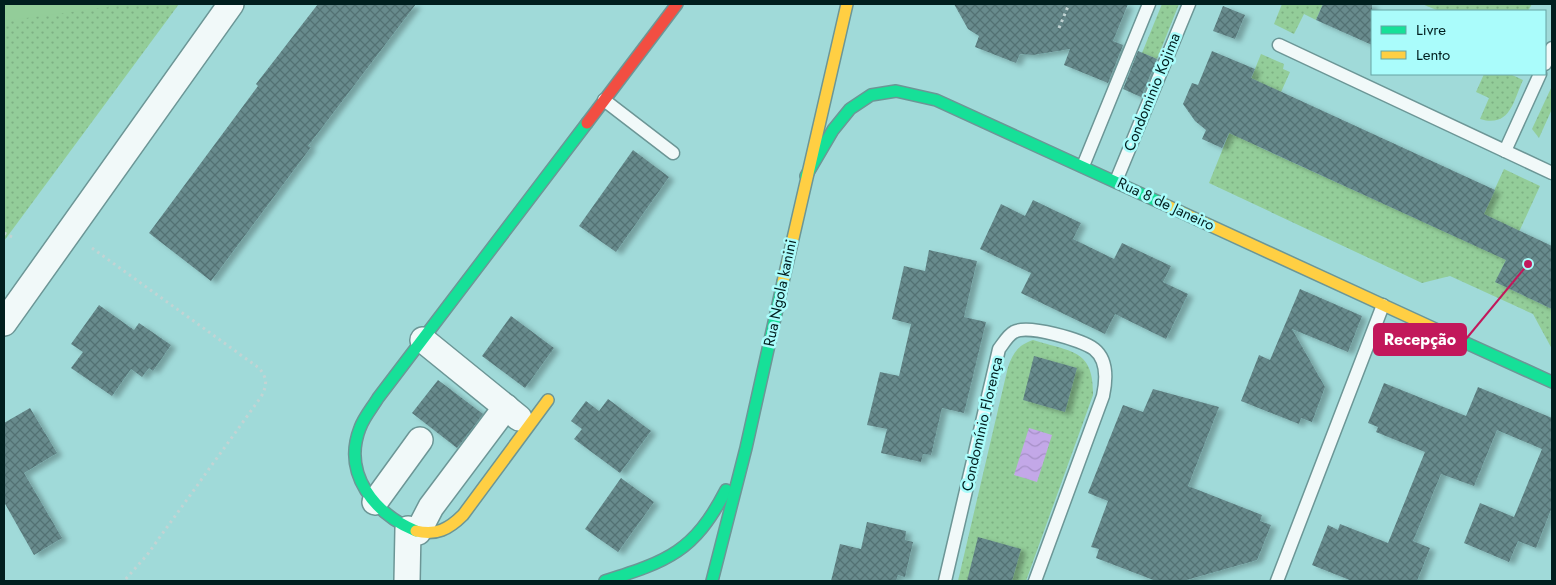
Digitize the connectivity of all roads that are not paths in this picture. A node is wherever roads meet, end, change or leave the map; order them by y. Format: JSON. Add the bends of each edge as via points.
{"nodes":[{"id":1,"x":231,"y":4,"type":"edge"},
{"id":2,"x":678,"y":4,"type":"edge"},
{"id":3,"x":847,"y":4,"type":"edge"},
{"id":4,"x":1149,"y":4,"type":"edge"},
{"id":5,"x":1189,"y":4,"type":"edge"},
{"id":6,"x":1278,"y":45,"type":"dead end"},
{"id":7,"x":1552,"y":48,"type":"edge"},
{"id":8,"x":1546,"y":62,"type":"edge"},
{"id":9,"x":1540,"y":75,"type":"edge"},
{"id":10,"x":604,"y":100,"type":"junction"},
{"id":11,"x":1505,"y":151,"type":"junction"},
{"id":12,"x":674,"y":153,"type":"dead end"},
{"id":13,"x":1083,"y":166,"type":"junction"},
{"id":14,"x":1552,"y":173,"type":"edge"},
{"id":15,"x":806,"y":176,"type":"junction"},
{"id":16,"x":1116,"y":181,"type":"junction"},
{"id":17,"x":1383,"y":305,"type":"junction"},
{"id":18,"x":4,"y":323,"type":"edge"},
{"id":19,"x":423,"y":340,"type":"junction"},
{"id":20,"x":1552,"y":382,"type":"edge"},
{"id":21,"x":548,"y":400,"type":"dead end"},
{"id":22,"x":506,"y":407,"type":"junction"},
{"id":23,"x":529,"y":426,"type":"junction"},
{"id":24,"x":420,"y":440,"type":"dead end"},
{"id":25,"x":746,"y":448,"type":"junction"},
{"id":26,"x":375,"y":502,"type":"junction"},
{"id":27,"x":412,"y":531,"type":"junction"},
{"id":28,"x":407,"y":581,"type":"edge"},
{"id":29,"x":605,"y":581,"type":"edge"},
{"id":30,"x":712,"y":581,"type":"edge"},
{"id":31,"x":945,"y":581,"type":"edge"},
{"id":32,"x":1035,"y":581,"type":"edge"},
{"id":33,"x":1277,"y":581,"type":"edge"}],
"edges":[{"from":1,"to":18,"type":"street"},
{"from":2,"to":10,"type":"street"},
{"from":3,"to":15,"type":"street","name":"Rua Ngola kanini"},
{"from":4,"to":13,"type":"lane"},
{"from":5,"to":16,"type":"lane","name":"Condominio Kojima"},
{"from":6,"to":11,"type":"lane"},
{"from":7,"to":8,"type":"lane"},
{"from":9,"to":11,"type":"lane"},
{"from":10,"to":12,"type":"lane"},
{"from":10,"to":19,"type":"street"},
{"from":11,"to":14,"type":"lane"},
{"from":13,"to":15,"type":"street","name":"Rua 8 de Janeiro","via":[[936,100],[909,92],[889,92],[870,95],[852,108],[827,139]]},
{"from":13,"to":16,"type":"street","name":"Rua 8 de Janeiro"},
{"from":15,"to":25,"type":"street","name":"Rua Ngola kanini"},
{"from":16,"to":17,"type":"street","name":"Rua 8 de Janeiro"},
{"from":17,"to":20,"type":"street","name":"Rua 8 de Janeiro"},
{"from":17,"to":33,"type":"lane"},
{"from":19,"to":22,"type":"street"},
{"from":19,"to":26,"type":"street","via":[[378,398],[359,430],[357,466],[363,489]]},
{"from":21,"to":23,"type":"street"},
{"from":22,"to":23,"type":"street"},
{"from":22,"to":27,"type":"street"},
{"from":23,"to":27,"type":"street","via":[[457,522],[437,533]]},
{"from":24,"to":26,"type":"street"},
{"from":25,"to":29,"type":"street","via":[[719,504],[702,528],[678,551],[653,566]]},
{"from":25,"to":30,"type":"street","name":"Rua Ngola kanini"},
{"from":26,"to":27,"type":"street"},
{"from":27,"to":28,"type":"street"},
{"from":31,"to":32,"type":"lane","name":"Condomínio Florença","via":[[999,350],[1013,332],[1028,328],[1095,350],[1102,360],[1106,378],[1103,396]]}]}
